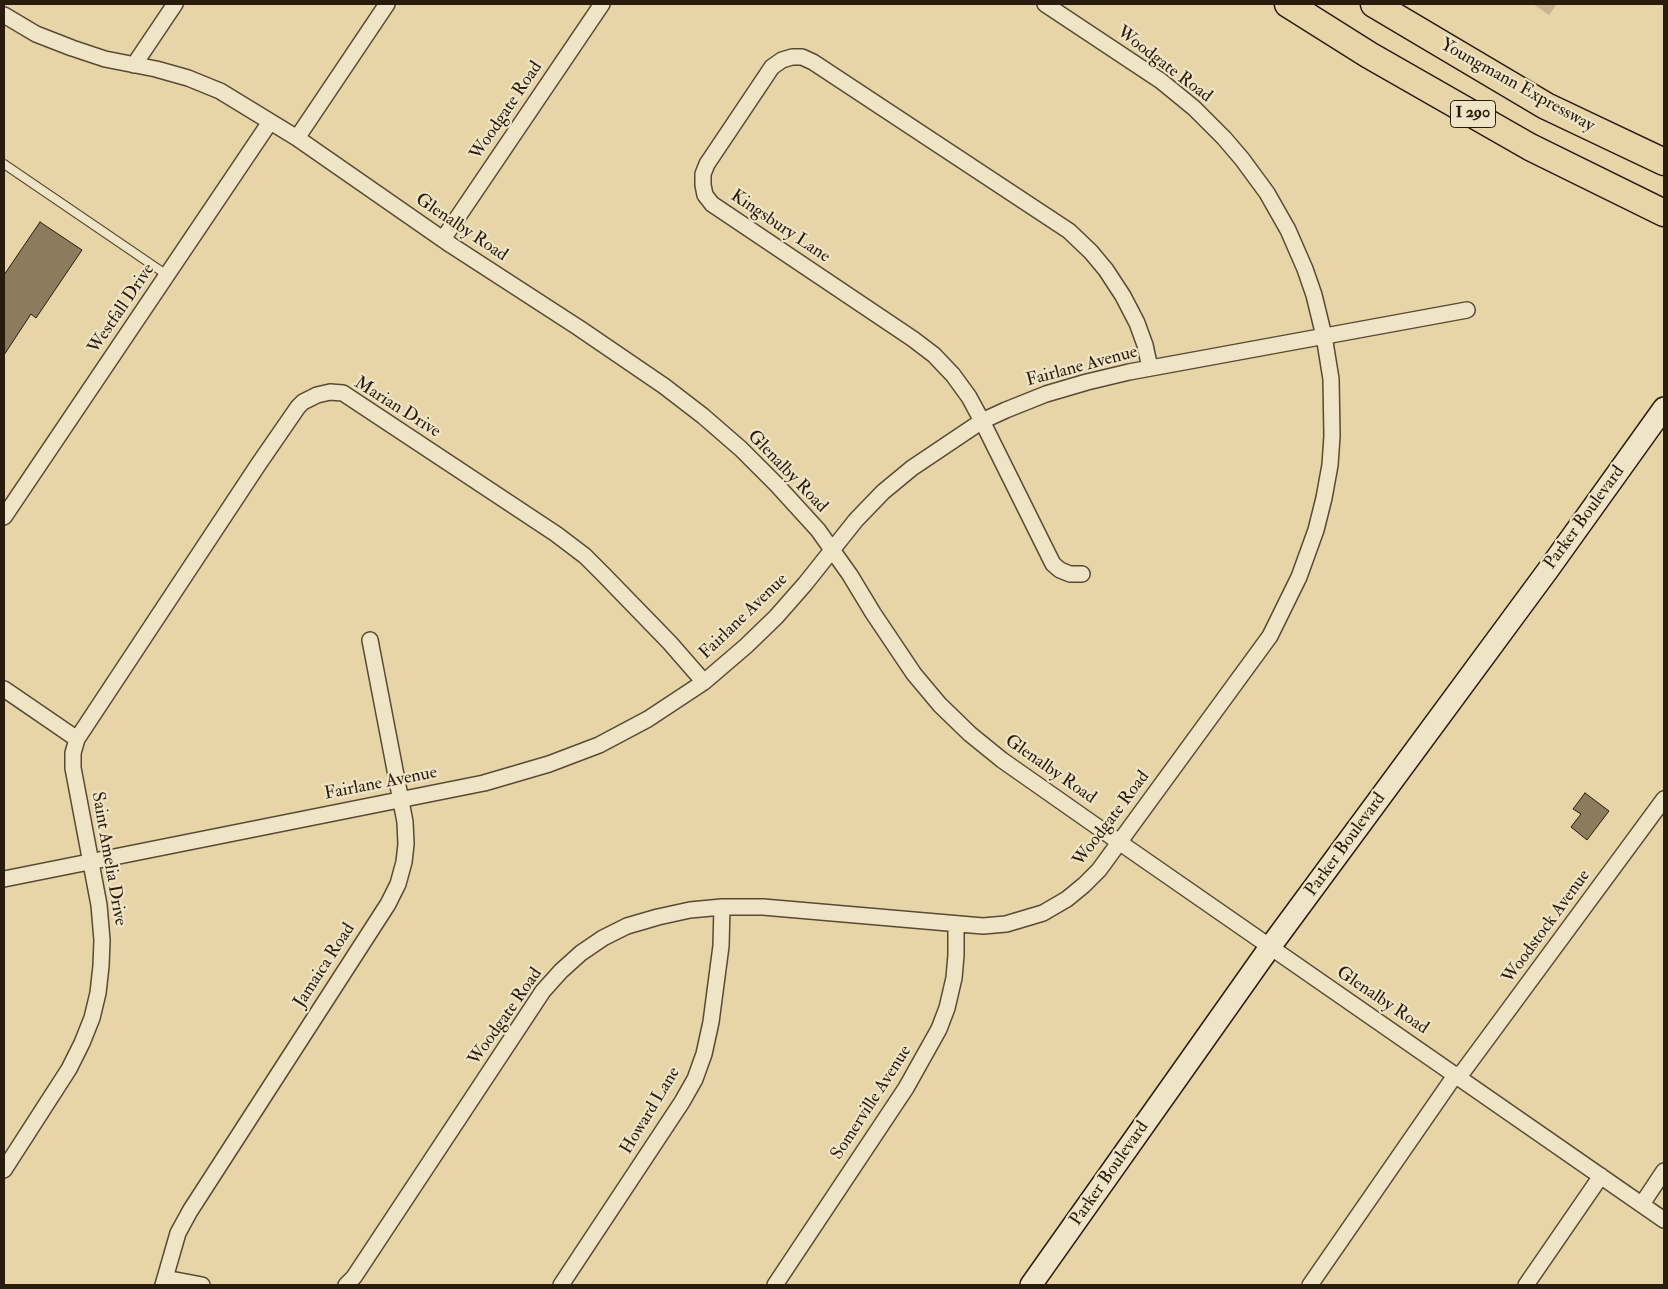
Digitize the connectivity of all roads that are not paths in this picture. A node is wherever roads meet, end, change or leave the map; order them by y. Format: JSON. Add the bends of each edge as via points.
{"nodes":[{"id":1,"x":175,"y":4,"type":"edge"},
{"id":2,"x":387,"y":4,"type":"edge"},
{"id":3,"x":602,"y":4,"type":"edge"},
{"id":4,"x":1045,"y":4,"type":"edge"},
{"id":5,"x":1288,"y":4,"type":"edge"},
{"id":6,"x":1374,"y":4,"type":"edge"},
{"id":7,"x":4,"y":15,"type":"edge"},
{"id":8,"x":134,"y":65,"type":"junction"},
{"id":9,"x":270,"y":122,"type":"junction"},
{"id":10,"x":297,"y":138,"type":"junction"},
{"id":11,"x":1664,"y":162,"type":"edge"},
{"id":12,"x":4,"y":164,"type":"edge"},
{"id":13,"x":1664,"y":213,"type":"edge"},
{"id":14,"x":443,"y":239,"type":"junction"},
{"id":15,"x":167,"y":275,"type":"junction"},
{"id":16,"x":1467,"y":310,"type":"dead end"},
{"id":17,"x":1324,"y":336,"type":"junction"},
{"id":18,"x":1150,"y":368,"type":"junction"},
{"id":19,"x":1664,"y":410,"type":"edge"},
{"id":20,"x":982,"y":421,"type":"junction"},
{"id":21,"x":4,"y":517,"type":"edge"},
{"id":22,"x":832,"y":549,"type":"junction"},
{"id":23,"x":1082,"y":574,"type":"dead end"},
{"id":24,"x":370,"y":640,"type":"dead end"},
{"id":25,"x":704,"y":682,"type":"junction"},
{"id":26,"x":4,"y":689,"type":"edge"},
{"id":27,"x":77,"y":740,"type":"junction"},
{"id":28,"x":1664,"y":798,"type":"edge"},
{"id":29,"x":401,"y":800,"type":"junction"},
{"id":30,"x":1119,"y":842,"type":"junction"},
{"id":31,"x":90,"y":862,"type":"junction"},
{"id":32,"x":4,"y":879,"type":"edge"},
{"id":33,"x":722,"y":907,"type":"junction"},
{"id":34,"x":956,"y":924,"type":"junction"},
{"id":35,"x":1270,"y":947,"type":"junction"},
{"id":36,"x":1457,"y":1076,"type":"junction"},
{"id":37,"x":4,"y":1170,"type":"edge"},
{"id":38,"x":1664,"y":1171,"type":"edge"},
{"id":39,"x":1601,"y":1176,"type":"junction"},
{"id":40,"x":1642,"y":1204,"type":"junction"},
{"id":41,"x":1664,"y":1220,"type":"edge"},
{"id":42,"x":164,"y":1282,"type":"edge"},
{"id":43,"x":202,"y":1285,"type":"edge"},
{"id":44,"x":346,"y":1285,"type":"edge"},
{"id":45,"x":561,"y":1285,"type":"edge"},
{"id":46,"x":774,"y":1285,"type":"edge"},
{"id":47,"x":1032,"y":1285,"type":"edge"},
{"id":48,"x":1310,"y":1285,"type":"edge"},
{"id":49,"x":1526,"y":1285,"type":"edge"}],
"edges":[{"from":1,"to":8,"type":"street"},
{"from":2,"to":10,"type":"street"},
{"from":3,"to":14,"type":"street","name":"Woodgate Road"},
{"from":4,"to":17,"type":"street","name":"Woodgate Road","via":[[1161,81],[1194,108],[1242,159],[1288,230],[1308,278]]},
{"from":5,"to":13,"type":"highway","number":"I 290","via":[[1369,56],[1530,146]]},
{"from":6,"to":11,"type":"highway","name":"Youngmann Expressway","number":"I 290","via":[[1546,106]]},
{"from":7,"to":8,"type":"street","name":"Glenalby Road","via":[[36,34],[72,48]]},
{"from":8,"to":9,"type":"street","name":"Glenalby Road","via":[[188,78],[220,91]]},
{"from":9,"to":10,"type":"street","name":"Glenalby Road"},
{"from":9,"to":15,"type":"street","name":"Westfall Drive"},
{"from":10,"to":14,"type":"street","name":"Glenalby Road"},
{"from":12,"to":15,"type":"lane"},
{"from":14,"to":22,"type":"street","name":"Glenalby Road","via":[[704,416],[776,484]]},
{"from":15,"to":21,"type":"street","name":"Westfall Drive"},
{"from":16,"to":17,"type":"street","name":"Fairlane Avenue"},
{"from":17,"to":18,"type":"street","name":"Fairlane Avenue"},
{"from":17,"to":30,"type":"street","name":"Woodgate Road","via":[[1332,407],[1330,465],[1316,530],[1299,577],[1270,636]]},
{"from":18,"to":20,"type":"street","name":"Fairlane Avenue","via":[[1046,394]]},
{"from":18,"to":20,"type":"street","name":"Kingsbury Lane","via":[[1137,324],[1124,296],[1091,252],[1069,231],[813,62],[802,57],[782,60],[772,67],[707,164],[703,174],[705,195],[712,204],[934,356],[953,375]]},
{"from":19,"to":35,"type":"street","name":"Parker Boulevard"},
{"from":20,"to":22,"type":"street","name":"Fairlane Avenue","via":[[912,468],[883,492]]},
{"from":20,"to":23,"type":"street","name":"Kingsbury Lane","via":[[1053,564],[1070,574]]},
{"from":22,"to":25,"type":"street","name":"Fairlane Avenue","via":[[776,617]]},
{"from":22,"to":30,"type":"street","name":"Glenalby Road","via":[[914,674],[940,705],[1002,760]]},
{"from":24,"to":29,"type":"street","name":"Jamaica Road"},
{"from":25,"to":27,"type":"street","name":"Marian Drive","via":[[604,574],[563,540],[354,399],[330,392],[317,395],[298,407]]},
{"from":25,"to":29,"type":"street","name":"Fairlane Avenue","via":[[599,746],[508,777]]},
{"from":26,"to":27,"type":"street"},
{"from":27,"to":31,"type":"street","name":"Saint Amelia Drive","via":[[73,768]]},
{"from":28,"to":36,"type":"street","name":"Woodstock Avenue"},
{"from":29,"to":31,"type":"street","name":"Fairlane Avenue"},
{"from":29,"to":42,"type":"street","name":"Jamaica Road","via":[[405,853],[398,884],[190,1211],[178,1233]]},
{"from":30,"to":34,"type":"street","name":"Woodgate Road","via":[[1084,886],[1044,913],[1006,924]]},
{"from":30,"to":35,"type":"street","name":"Glenalby Road"},
{"from":31,"to":32,"type":"street","name":"Fairlane Avenue"},
{"from":31,"to":37,"type":"street","name":"Saint Amelia Drive","via":[[102,940],[92,1018],[69,1069]]},
{"from":33,"to":34,"type":"street","name":"Woodgate Road","via":[[763,907]]},
{"from":33,"to":44,"type":"street","name":"Woodgate Road","via":[[666,915],[627,926],[603,938],[561,970],[543,991]]},
{"from":33,"to":45,"type":"street","name":"Howard Lane","via":[[721,946],[711,1022],[695,1079]]},
{"from":34,"to":46,"type":"street","name":"Somerville Avenue","via":[[954,978],[939,1029],[906,1088]]},
{"from":35,"to":36,"type":"street","name":"Glenalby Road"},
{"from":35,"to":47,"type":"street","name":"Parker Boulevard"},
{"from":36,"to":39,"type":"street","name":"Glenalby Road"},
{"from":36,"to":48,"type":"street","name":"Woodstock Avenue"},
{"from":38,"to":40,"type":"street"},
{"from":39,"to":40,"type":"street","name":"Glenalby Road"},
{"from":39,"to":49,"type":"street"},
{"from":40,"to":41,"type":"street","name":"Glenalby Road"},
{"from":42,"to":43,"type":"street"}]}
